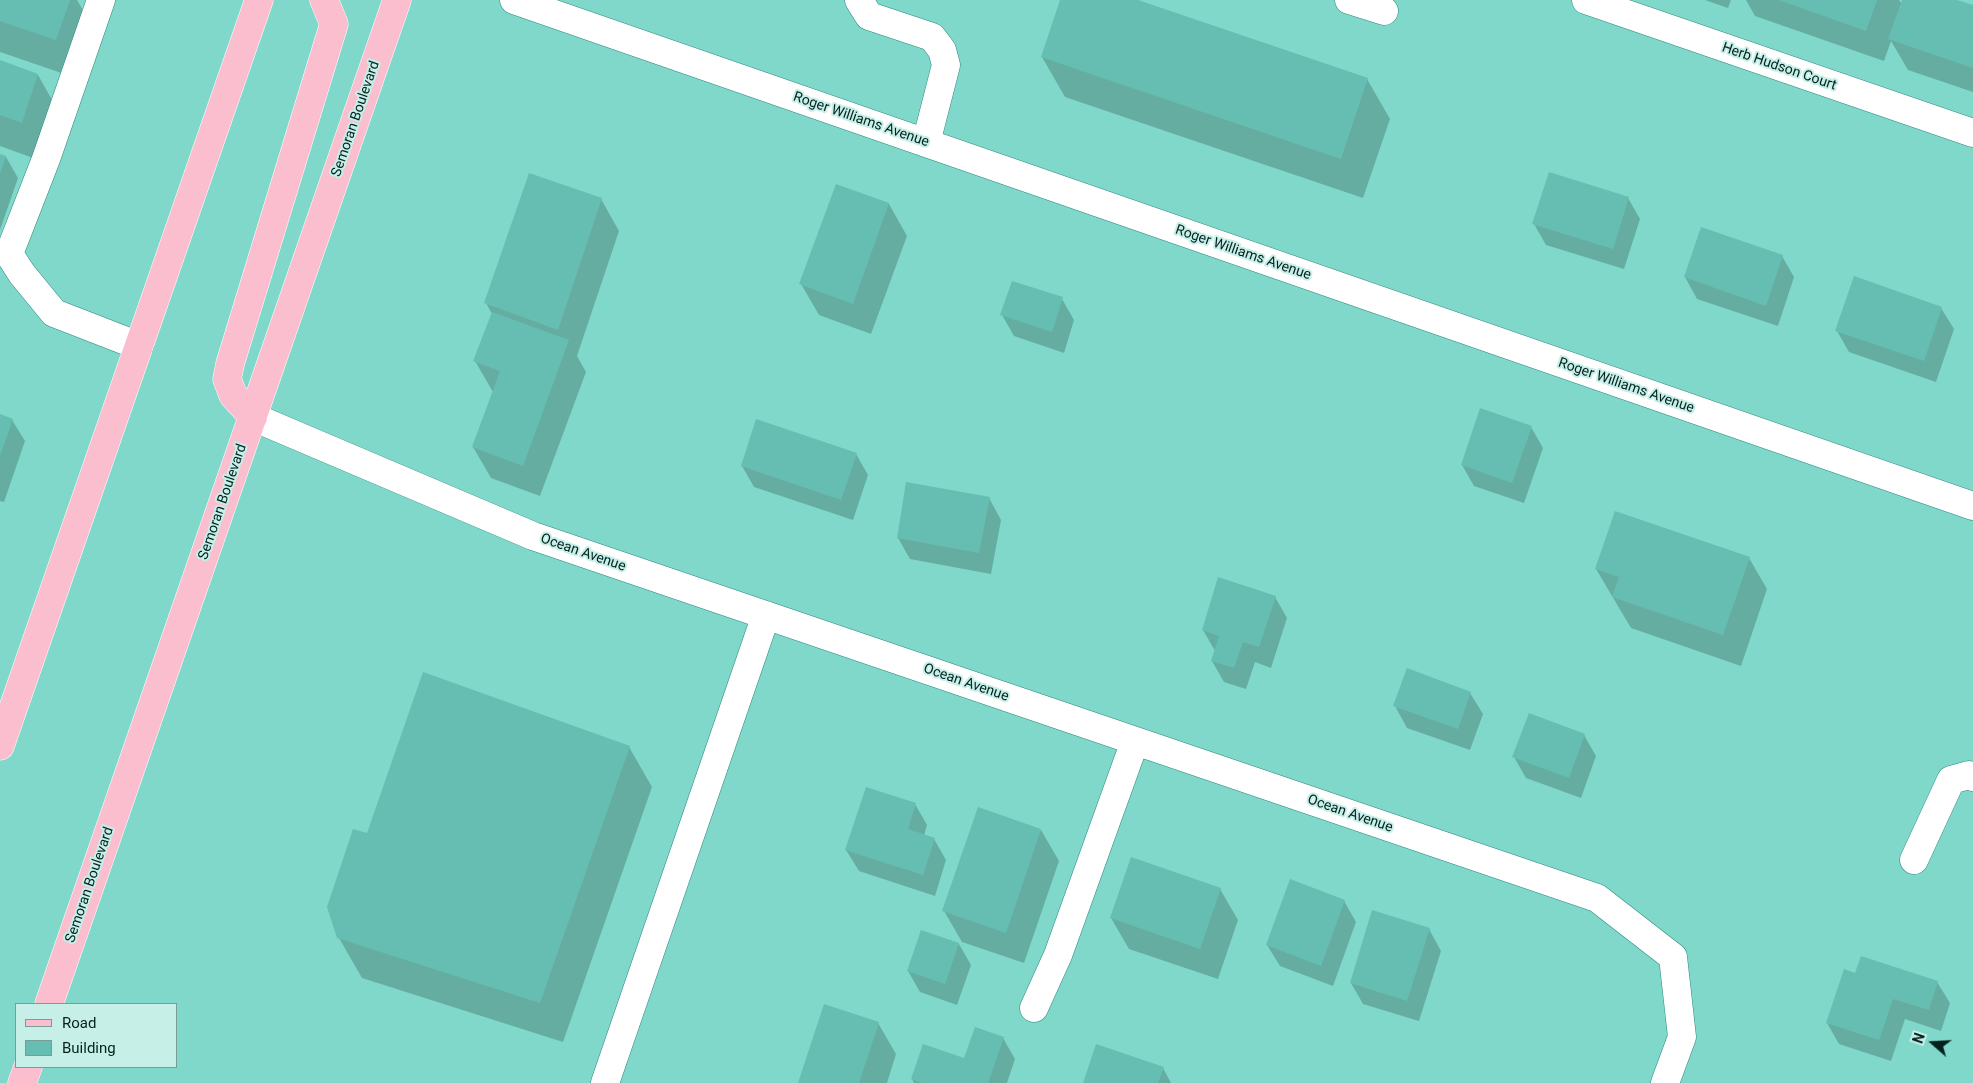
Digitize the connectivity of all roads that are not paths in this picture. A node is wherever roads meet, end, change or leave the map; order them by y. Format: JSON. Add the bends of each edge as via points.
{"nodes":[{"id":1,"x":102,"y":0,"type":"edge"},
{"id":2,"x":259,"y":0,"type":"edge"},
{"id":3,"x":324,"y":0,"type":"edge"},
{"id":4,"x":397,"y":0,"type":"edge"},
{"id":5,"x":514,"y":0,"type":"edge"},
{"id":6,"x":859,"y":0,"type":"edge"},
{"id":7,"x":1349,"y":0,"type":"edge"},
{"id":8,"x":1586,"y":0,"type":"edge"},
{"id":9,"x":1384,"y":11,"type":"dead end"},
{"id":10,"x":1973,"y":133,"type":"edge"},
{"id":11,"x":926,"y":143,"type":"junction"},
{"id":12,"x":4,"y":253,"type":"edge"},
{"id":13,"x":139,"y":346,"type":"junction"},
{"id":14,"x":253,"y":417,"type":"junction"},
{"id":15,"x":1973,"y":506,"type":"edge"},
{"id":16,"x":766,"y":615,"type":"junction"},
{"id":17,"x":1135,"y":741,"type":"junction"},
{"id":18,"x":0,"y":746,"type":"edge"},
{"id":19,"x":1973,"y":776,"type":"edge"},
{"id":20,"x":1914,"y":860,"type":"dead end"},
{"id":21,"x":49,"y":1003,"type":"edge"},
{"id":22,"x":1034,"y":1008,"type":"dead end"},
{"id":23,"x":28,"y":1068,"type":"edge"},
{"id":24,"x":22,"y":1083,"type":"edge"},
{"id":25,"x":605,"y":1083,"type":"edge"},
{"id":26,"x":1665,"y":1083,"type":"edge"}],
"edges":[{"from":1,"to":12,"type":"street","via":[[46,159]]},
{"from":2,"to":13,"type":"main road"},
{"from":3,"to":14,"type":"main road","via":[[334,24],[227,379],[233,395]]},
{"from":4,"to":14,"type":"main road","name":"Semoran Boulevard"},
{"from":5,"to":11,"type":"street","name":"Roger Williams Avenue"},
{"from":6,"to":11,"type":"street","via":[[869,16],[932,38],[942,50],[946,65]]},
{"from":7,"to":9,"type":"street"},
{"from":8,"to":10,"type":"street","name":"Herb Hudson Court"},
{"from":11,"to":15,"type":"street","name":"Roger Williams Avenue"},
{"from":12,"to":13,"type":"street","via":[[54,313]]},
{"from":13,"to":18,"type":"main road"},
{"from":14,"to":16,"type":"street","name":"Ocean Avenue","via":[[532,536]]},
{"from":14,"to":21,"type":"main road","name":"Semoran Boulevard"},
{"from":16,"to":17,"type":"street","name":"Ocean Avenue"},
{"from":16,"to":25,"type":"street"},
{"from":17,"to":22,"type":"street","via":[[1058,955]]},
{"from":17,"to":26,"type":"street","name":"Ocean Avenue","via":[[1597,898],[1673,957],[1682,1037]]},
{"from":19,"to":20,"type":"street","via":[[1951,780]]},
{"from":23,"to":24,"type":"main road"}]}
